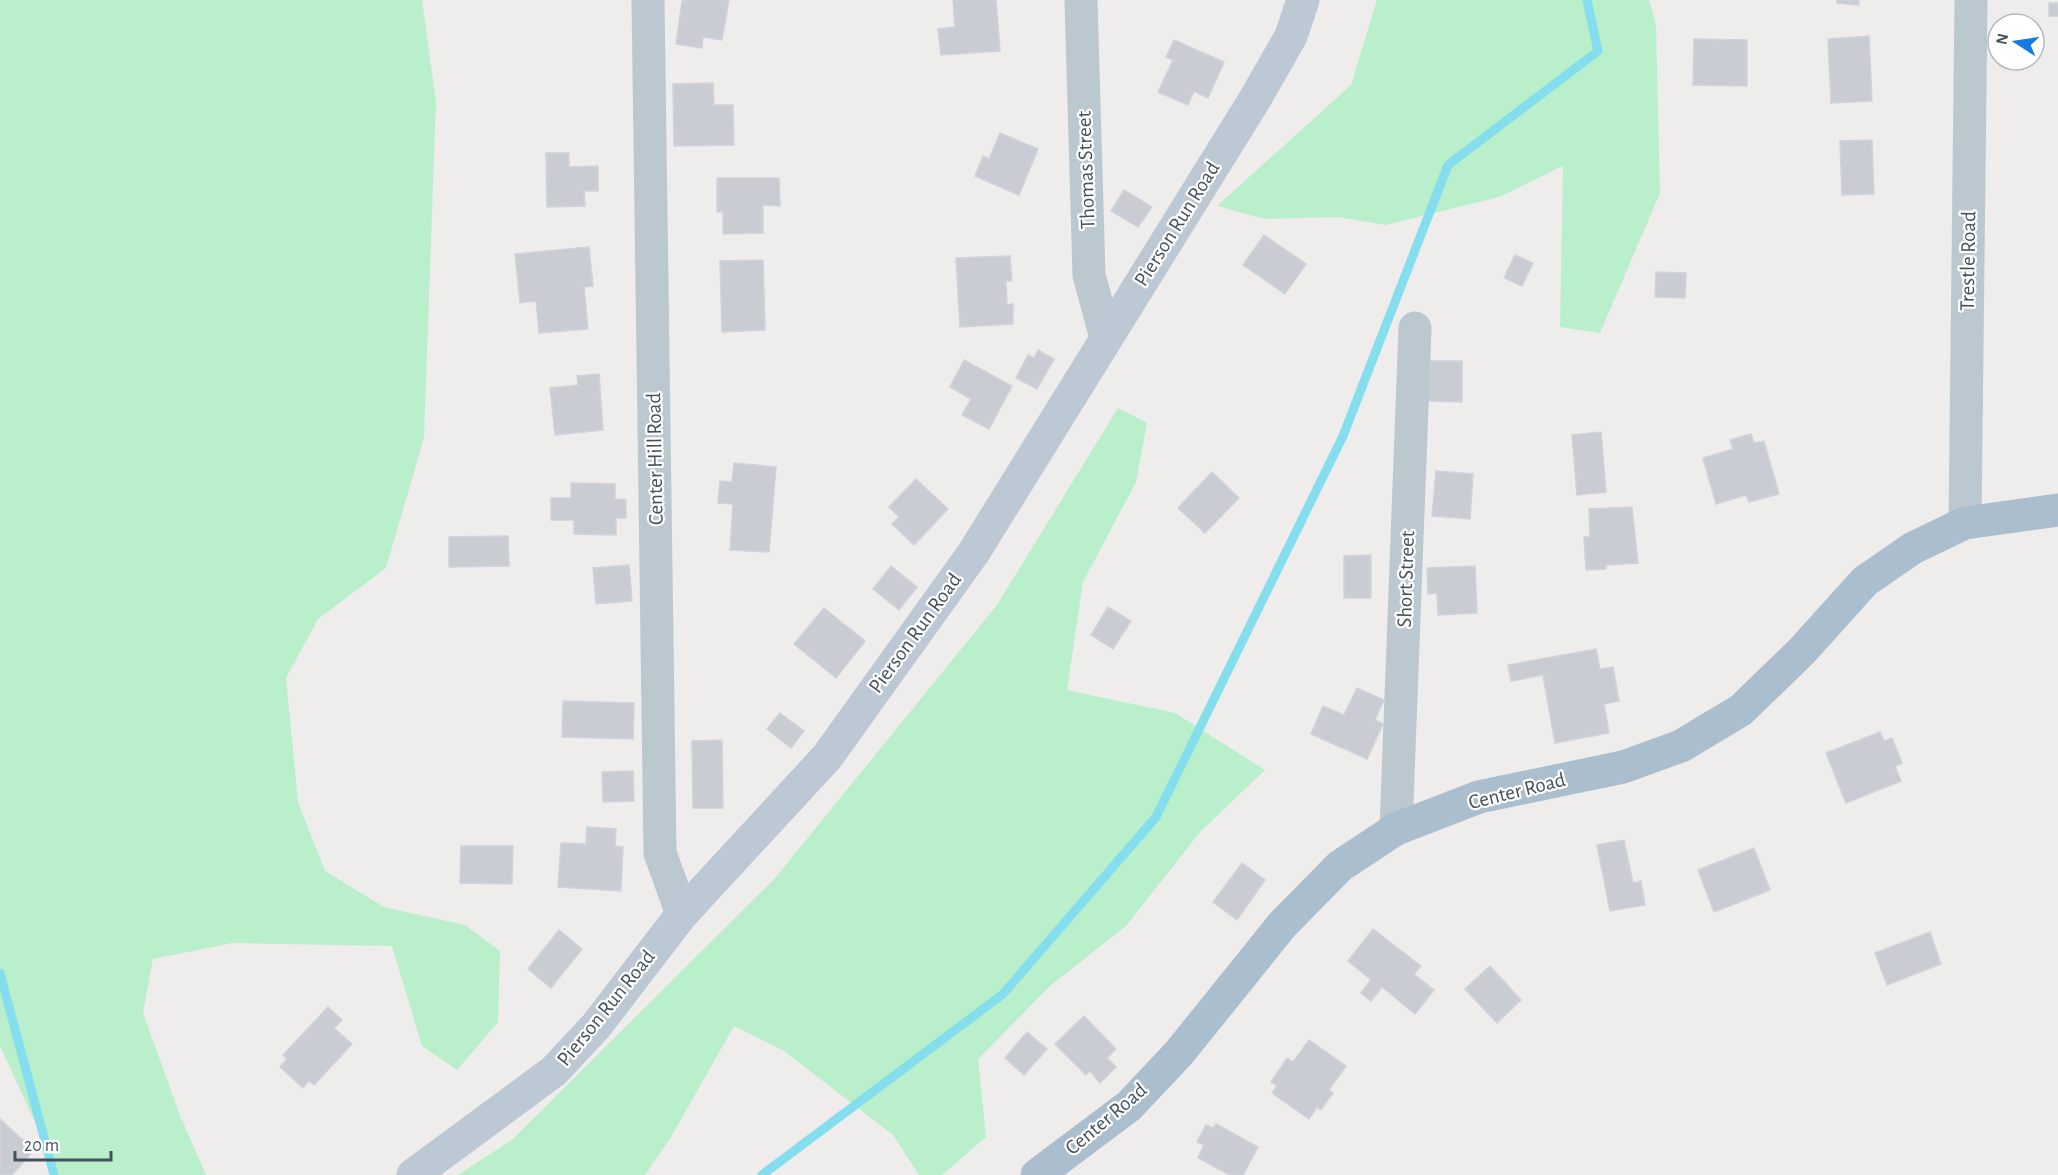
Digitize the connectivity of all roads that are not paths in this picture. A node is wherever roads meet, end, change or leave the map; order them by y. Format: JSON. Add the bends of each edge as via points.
{"nodes":[{"id":1,"x":648,"y":0,"type":"edge"},
{"id":2,"x":1081,"y":0,"type":"edge"},
{"id":3,"x":1302,"y":0,"type":"edge"},
{"id":4,"x":1971,"y":0,"type":"edge"},
{"id":5,"x":1415,"y":328,"type":"dead end"},
{"id":6,"x":1106,"y":338,"type":"junction"},
{"id":7,"x":2058,"y":510,"type":"edge"},
{"id":8,"x":1965,"y":523,"type":"junction"},
{"id":9,"x":1396,"y":830,"type":"junction"},
{"id":10,"x":682,"y":914,"type":"junction"},
{"id":11,"x":413,"y":1175,"type":"edge"},
{"id":12,"x":1037,"y":1175,"type":"edge"}],
"edges":[{"from":1,"to":10,"type":"street","name":"Center Hill Road","via":[[660,853]]},
{"from":2,"to":6,"type":"street","name":"Thomas Street","via":[[1089,275]]},
{"from":3,"to":6,"type":"street","name":"Pierson Run Road","via":[[1291,36],[1255,99]]},
{"from":4,"to":8,"type":"street","name":"Trestle Road"},
{"from":5,"to":9,"type":"street","name":"Short Street"},
{"from":6,"to":10,"type":"street","name":"Pierson Run Road","via":[[974,552],[826,757]]},
{"from":7,"to":8,"type":"main road","name":"Center Road"},
{"from":8,"to":9,"type":"main road","name":"Center Road","via":[[1913,549],[1865,581],[1801,652],[1741,710],[1681,746],[1623,767],[1479,797]]},
{"from":9,"to":12,"type":"main road","name":"Center Road","via":[[1340,866],[1282,925],[1179,1053],[1129,1106]]},
{"from":10,"to":11,"type":"street","name":"Pierson Run Road","via":[[596,1026],[554,1071]]}]}
